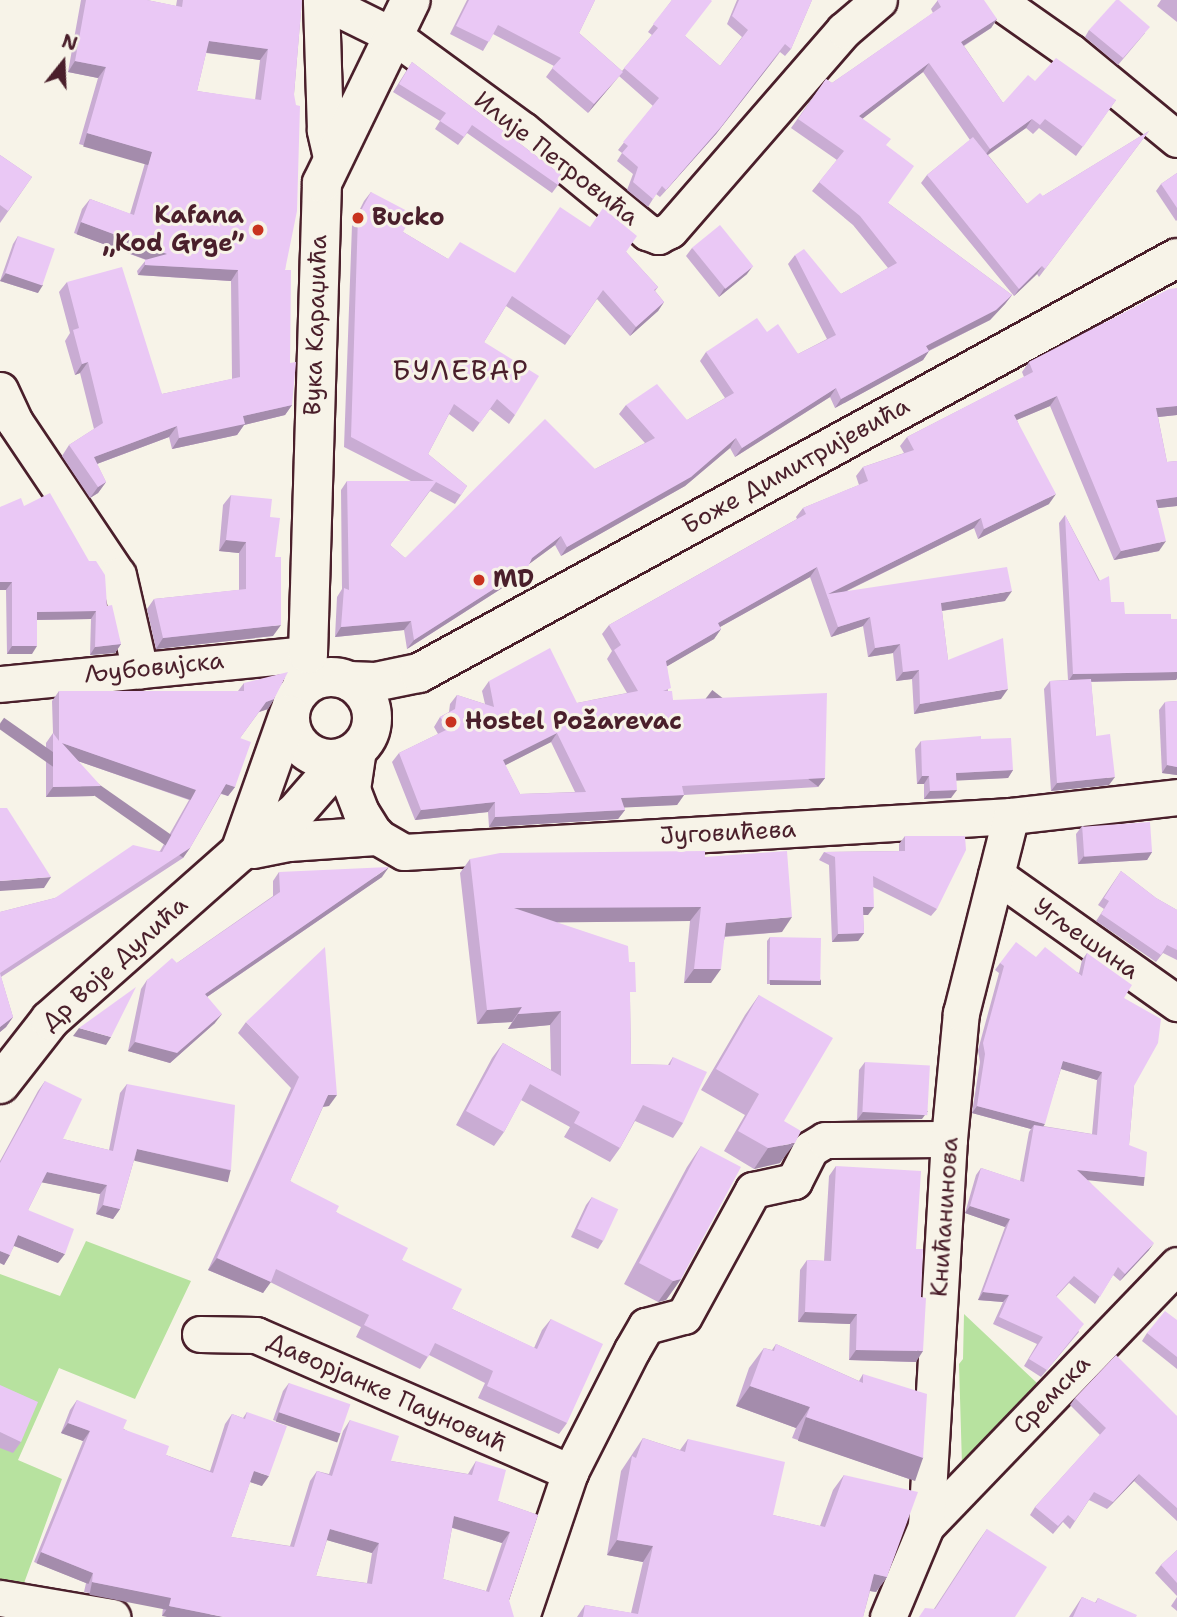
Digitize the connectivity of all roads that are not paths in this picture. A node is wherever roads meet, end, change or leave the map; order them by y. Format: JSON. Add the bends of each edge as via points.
{"nodes":[{"id":1,"x":321,"y":0,"type":"edge"},
{"id":2,"x":411,"y":0,"type":"edge"},
{"id":3,"x":879,"y":0,"type":"edge"},
{"id":4,"x":997,"y":0,"type":"edge"},
{"id":5,"x":394,"y":36,"type":"junction"},
{"id":6,"x":1177,"y":139,"type":"edge"},
{"id":7,"x":331,"y":157,"type":"junction"},
{"id":8,"x":1177,"y":258,"type":"edge"},
{"id":9,"x":0,"y":390,"type":"edge"},
{"id":10,"x":140,"y":670,"type":"junction"},
{"id":11,"x":416,"y":675,"type":"junction"},
{"id":12,"x":317,"y":682,"type":"junction"},
{"id":13,"x":0,"y":684,"type":"edge"},
{"id":14,"x":358,"y":742,"type":"junction"},
{"id":15,"x":1177,"y":797,"type":"edge"},
{"id":16,"x":1012,"y":816,"type":"junction"},
{"id":17,"x":376,"y":836,"type":"junction"},
{"id":18,"x":240,"y":852,"type":"junction"},
{"id":19,"x":996,"y":876,"type":"junction"},
{"id":20,"x":1177,"y":1003,"type":"edge"},
{"id":21,"x":50,"y":1020,"type":"junction"},
{"id":22,"x":0,"y":1048,"type":"edge"},
{"id":23,"x":0,"y":1084,"type":"edge"},
{"id":24,"x":949,"y":1139,"type":"junction"},
{"id":25,"x":1177,"y":1265,"type":"edge"},
{"id":26,"x":200,"y":1334,"type":"dead end"},
{"id":27,"x":570,"y":1472,"type":"junction"},
{"id":28,"x":926,"y":1525,"type":"junction"},
{"id":29,"x":0,"y":1598,"type":"edge"},
{"id":30,"x":112,"y":1617,"type":"edge"},
{"id":31,"x":521,"y":1617,"type":"edge"},
{"id":32,"x":888,"y":1617,"type":"edge"}],
"edges":[{"from":1,"to":5,"type":"street","name":"Илије Петровића"},
{"from":1,"to":7,"type":"street","name":"Вука Караџића","via":[[325,130]]},
{"from":2,"to":5,"type":"main road"},
{"from":3,"to":5,"type":"street","name":"Илије Петровића","via":[[844,30],[670,230],[658,236]]},
{"from":4,"to":6,"type":"street","via":[[1071,52]]},
{"from":5,"to":7,"type":"main road"},
{"from":7,"to":12,"type":"main road","name":"Вука Караџића","via":[[322,183]]},
{"from":8,"to":11,"type":"main road","name":"Боже Димитријевића"},
{"from":9,"to":10,"type":"street","via":[[15,422],[118,575]]},
{"from":10,"to":12,"type":"street","name":"Љубовијска"},
{"from":10,"to":13,"type":"street","name":"Љубовијска"},
{"from":11,"to":12,"type":"main road","name":"Боже Димитријевића"},
{"from":11,"to":14,"type":"main road","name":"Боже Димитријевића"},
{"from":12,"to":14,"type":"main road","via":[[367,697]]},
{"from":12,"to":14,"type":"main road","via":[[290,726],[301,747],[321,758]]},
{"from":12,"to":18,"type":"main road","name":"Др Воје Дулића"},
{"from":14,"to":17,"type":"street","via":[[352,789]]},
{"from":14,"to":18,"type":"main road","name":"Др Воје Дулића","via":[[295,813]]},
{"from":15,"to":16,"type":"street","name":"Југовићева"},
{"from":16,"to":17,"type":"street","name":"Југовићева","via":[[404,852]]},
{"from":16,"to":19,"type":"street","name":"Книћанинова"},
{"from":17,"to":18,"type":"main road","via":[[289,842]]},
{"from":18,"to":21,"type":"main road","name":"Др Воје Дулића"},
{"from":19,"to":20,"type":"street","name":"Угљешина"},
{"from":19,"to":24,"type":"street","name":"Книћанинова","via":[[961,1013]]},
{"from":21,"to":22,"type":"main road"},
{"from":21,"to":23,"type":"main road","name":"Др Воје Дулића"},
{"from":24,"to":27,"type":"street","via":[[825,1140],[810,1149],[794,1181],[753,1190],[684,1316],[646,1326]]},
{"from":24,"to":28,"type":"street","name":"Книћанинова"},
{"from":25,"to":28,"type":"street","name":"Сремска"},
{"from":26,"to":27,"type":"street","name":"Даворјанке Пауновић","via":[[256,1335]]},
{"from":27,"to":31,"type":"street"},
{"from":28,"to":32,"type":"street","name":"Книћанинова"},
{"from":29,"to":30,"type":"street"}]}
